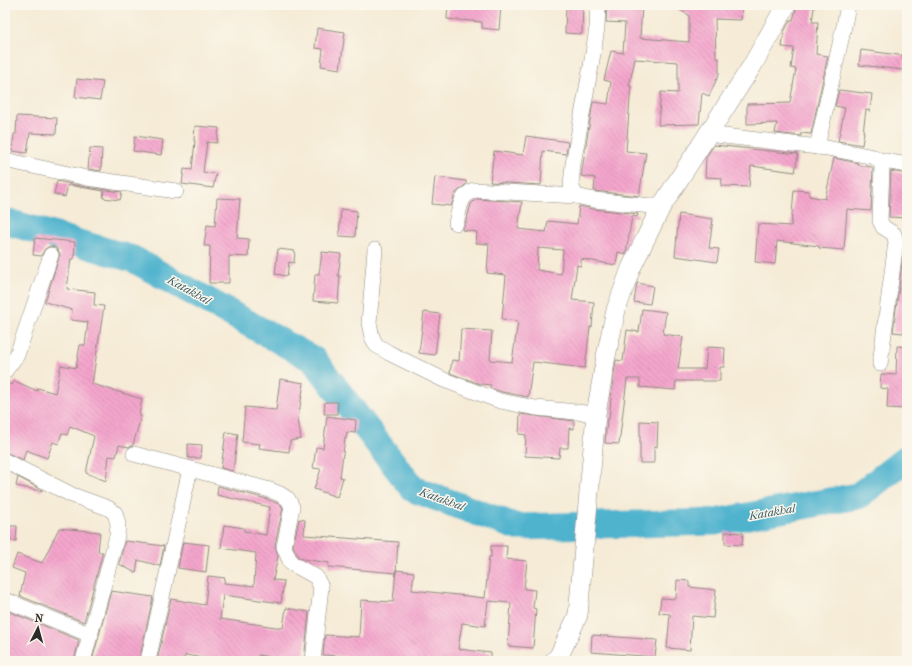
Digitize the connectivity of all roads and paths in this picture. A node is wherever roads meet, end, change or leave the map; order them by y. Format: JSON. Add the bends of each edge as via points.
{"nodes":[{"id":1,"x":598,"y":5,"type":"edge"},
{"id":2,"x":786,"y":5,"type":"edge"},
{"id":3,"x":848,"y":5,"type":"edge"},
{"id":4,"x":708,"y":134,"type":"junction"},
{"id":5,"x":817,"y":147,"type":"junction"},
{"id":6,"x":5,"y":160,"type":"edge"},
{"id":7,"x":879,"y":160,"type":"junction"},
{"id":8,"x":907,"y":165,"type":"edge"},
{"id":9,"x":176,"y":191,"type":"dead end"},
{"id":10,"x":576,"y":196,"type":"junction"},
{"id":11,"x":661,"y":207,"type":"junction"},
{"id":12,"x":456,"y":223,"type":"dead end"},
{"id":13,"x":901,"y":235,"type":"edge"},
{"id":14,"x":375,"y":250,"type":"dead end"},
{"id":15,"x":51,"y":255,"type":"dead end"},
{"id":16,"x":880,"y":364,"type":"dead end"},
{"id":17,"x":5,"y":371,"type":"edge"},
{"id":18,"x":596,"y":414,"type":"junction"},
{"id":19,"x":134,"y":454,"type":"dead end"},
{"id":20,"x":5,"y":461,"type":"edge"},
{"id":21,"x":190,"y":469,"type":"junction"},
{"id":22,"x":5,"y":600,"type":"edge"},
{"id":23,"x":91,"y":635,"type":"junction"},
{"id":24,"x":558,"y":659,"type":"edge"},
{"id":25,"x":83,"y":661,"type":"edge"},
{"id":26,"x":148,"y":661,"type":"edge"},
{"id":27,"x":313,"y":661,"type":"edge"}],
"edges":[{"from":1,"to":10,"type":"street","via":[[593,58],[573,164],[571,185]]},
{"from":2,"to":4,"type":"street","via":[[752,66]]},
{"from":3,"to":5,"type":"street"},
{"from":4,"to":5,"type":"street"},
{"from":4,"to":11,"type":"street"},
{"from":5,"to":7,"type":"street"},
{"from":6,"to":9,"type":"street","via":[[87,178]]},
{"from":7,"to":8,"type":"street"},
{"from":7,"to":13,"type":"street","via":[[882,166],[880,221],[883,227]]},
{"from":10,"to":11,"type":"street"},
{"from":10,"to":12,"type":"street","via":[[474,190],[462,198]]},
{"from":11,"to":18,"type":"street","via":[[631,268],[616,310]]},
{"from":13,"to":16,"type":"street","via":[[896,242]]},
{"from":14,"to":18,"type":"street","via":[[369,323],[376,345],[444,380],[500,401],[536,408]]},
{"from":15,"to":17,"type":"street","via":[[17,356]]},
{"from":18,"to":24,"type":"street","via":[[578,614]]},
{"from":19,"to":21,"type":"street"},
{"from":20,"to":23,"type":"street","via":[[114,513],[118,524],[117,536]]},
{"from":21,"to":26,"type":"street"},
{"from":21,"to":27,"type":"street","via":[[270,490],[288,499],[292,507],[284,547],[291,563],[316,578],[321,587]]},
{"from":22,"to":23,"type":"street"},
{"from":23,"to":25,"type":"street"}]}
